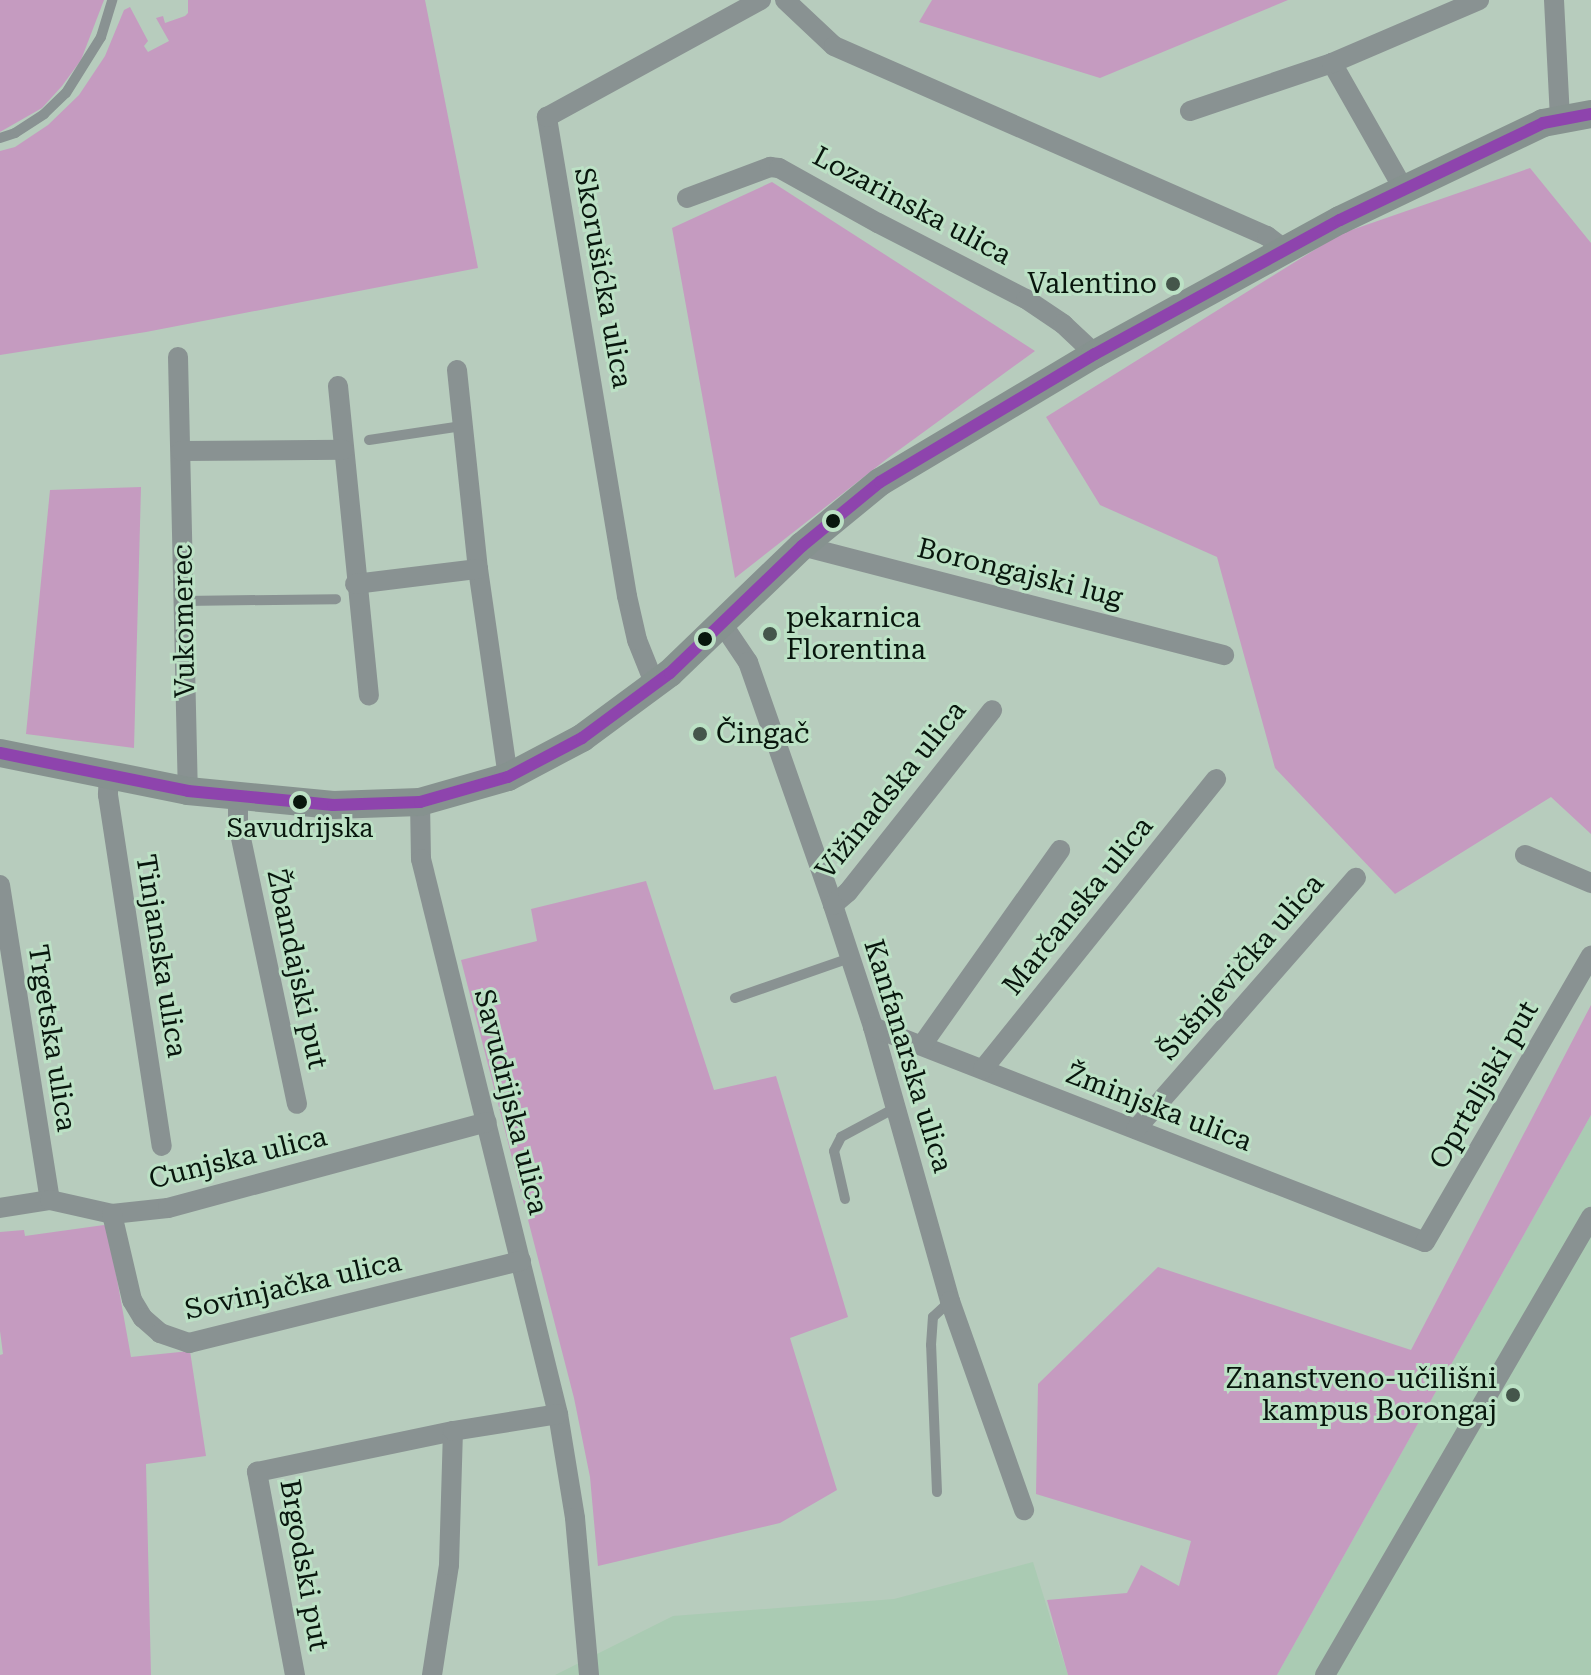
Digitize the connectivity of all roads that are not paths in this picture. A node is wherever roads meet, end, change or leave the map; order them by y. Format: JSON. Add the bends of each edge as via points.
{"nodes":[{"id":1,"x":112,"y":0,"type":"edge"},
{"id":2,"x":761,"y":0,"type":"edge"},
{"id":3,"x":785,"y":0,"type":"edge"},
{"id":4,"x":1479,"y":0,"type":"edge"},
{"id":5,"x":1554,"y":0,"type":"edge"},
{"id":6,"x":1332,"y":63,"type":"junction"},
{"id":7,"x":1190,"y":111,"type":"dead end"},
{"id":8,"x":1591,"y":114,"type":"edge"},
{"id":9,"x":1560,"y":118,"type":"junction"},
{"id":10,"x":0,"y":138,"type":"edge"},
{"id":11,"x":1404,"y":190,"type":"junction"},
{"id":12,"x":687,"y":198,"type":"dead end"},
{"id":13,"x":1284,"y":249,"type":"junction"},
{"id":14,"x":1095,"y":354,"type":"junction"},
{"id":15,"x":178,"y":357,"type":"dead end"},
{"id":16,"x":457,"y":370,"type":"dead end"},
{"id":17,"x":338,"y":386,"type":"dead end"},
{"id":18,"x":462,"y":426,"type":"junction"},
{"id":19,"x":369,"y":440,"type":"dead end"},
{"id":20,"x":343,"y":450,"type":"junction"},
{"id":21,"x":181,"y":451,"type":"junction"},
{"id":22,"x":802,"y":546,"type":"junction"},
{"id":23,"x":478,"y":569,"type":"junction"},
{"id":24,"x":355,"y":584,"type":"junction"},
{"id":25,"x":336,"y":599,"type":"dead end"},
{"id":26,"x":183,"y":601,"type":"junction"},
{"id":27,"x":723,"y":625,"type":"junction"},
{"id":28,"x":1224,"y":655,"type":"dead end"},
{"id":29,"x":655,"y":685,"type":"junction"},
{"id":30,"x":369,"y":695,"type":"dead end"},
{"id":31,"x":992,"y":710,"type":"dead end"},
{"id":32,"x":0,"y":753,"type":"edge"},
{"id":33,"x":109,"y":774,"type":"junction"},
{"id":34,"x":508,"y":777,"type":"junction"},
{"id":35,"x":1216,"y":779,"type":"dead end"},
{"id":36,"x":188,"y":791,"type":"junction"},
{"id":37,"x":238,"y":798,"type":"junction"},
{"id":38,"x":420,"y":802,"type":"junction"},
{"id":39,"x":1060,"y":850,"type":"dead end"},
{"id":40,"x":1525,"y":855,"type":"dead end"},
{"id":41,"x":1356,"y":878,"type":"dead end"},
{"id":42,"x":1591,"y":883,"type":"edge"},
{"id":43,"x":0,"y":885,"type":"edge"},
{"id":44,"x":833,"y":905,"type":"junction"},
{"id":45,"x":4,"y":942,"type":"edge"},
{"id":46,"x":1591,"y":956,"type":"edge"},
{"id":47,"x":850,"y":958,"type":"junction"},
{"id":48,"x":735,"y":998,"type":"dead end"},
{"id":49,"x":873,"y":1027,"type":"junction"},
{"id":50,"x":922,"y":1045,"type":"junction"},
{"id":51,"x":983,"y":1069,"type":"junction"},
{"id":52,"x":297,"y":1104,"type":"dead end"},
{"id":53,"x":893,"y":1109,"type":"junction"},
{"id":54,"x":487,"y":1122,"type":"junction"},
{"id":55,"x":1136,"y":1129,"type":"junction"},
{"id":56,"x":162,"y":1146,"type":"dead end"},
{"id":57,"x":845,"y":1199,"type":"dead end"},
{"id":58,"x":50,"y":1200,"type":"junction"},
{"id":59,"x":0,"y":1208,"type":"edge"},
{"id":60,"x":112,"y":1214,"type":"junction"},
{"id":61,"x":1591,"y":1217,"type":"edge"},
{"id":62,"x":1425,"y":1242,"type":"joint"},
{"id":63,"x":521,"y":1261,"type":"junction"},
{"id":64,"x":950,"y":1301,"type":"junction"},
{"id":65,"x":558,"y":1414,"type":"junction"},
{"id":66,"x":453,"y":1431,"type":"junction"},
{"id":67,"x":937,"y":1492,"type":"dead end"},
{"id":68,"x":1024,"y":1510,"type":"dead end"},
{"id":69,"x":589,"y":1669,"type":"edge"},
{"id":70,"x":295,"y":1675,"type":"edge"},
{"id":71,"x":432,"y":1675,"type":"edge"},
{"id":72,"x":1325,"y":1675,"type":"edge"}],
"edges":[{"from":1,"to":10,"type":"lane","via":[[101,37],[66,93],[44,114]]},
{"from":2,"to":29,"type":"street","name":"Skorušićka ulica","via":[[547,117],[627,596]]},
{"from":3,"to":13,"type":"street","via":[[834,46],[1267,236]]},
{"from":4,"to":6,"type":"street"},
{"from":5,"to":9,"type":"street"},
{"from":6,"to":7,"type":"street"},
{"from":6,"to":11,"type":"street"},
{"from":8,"to":9,"type":"street"},
{"from":9,"to":11,"type":"street"},
{"from":11,"to":13,"type":"street"},
{"from":12,"to":14,"type":"street","name":"Lozarinska ulica","via":[[779,168],[1026,299]]},
{"from":13,"to":14,"type":"street"},
{"from":14,"to":22,"type":"street","via":[[880,482]]},
{"from":15,"to":21,"type":"street","name":"Vukomerec"},
{"from":16,"to":18,"type":"street"},
{"from":17,"to":20,"type":"street"},
{"from":18,"to":19,"type":"lane"},
{"from":18,"to":23,"type":"street"},
{"from":20,"to":21,"type":"street"},
{"from":20,"to":24,"type":"street"},
{"from":21,"to":26,"type":"street","name":"Vukomerec"},
{"from":22,"to":27,"type":"street"},
{"from":22,"to":28,"type":"street","name":"Borongajski lug"},
{"from":23,"to":24,"type":"street"},
{"from":23,"to":34,"type":"street"},
{"from":24,"to":30,"type":"street"},
{"from":25,"to":26,"type":"lane"},
{"from":26,"to":36,"type":"street","name":"Vukomerec"},
{"from":27,"to":29,"type":"street"},
{"from":27,"to":44,"type":"street","name":"Kanfanarska ulica","via":[[748,662]]},
{"from":29,"to":34,"type":"street","via":[[582,738]]},
{"from":31,"to":44,"type":"street","name":"Vižinadska ulica"},
{"from":32,"to":33,"type":"street"},
{"from":33,"to":36,"type":"street"},
{"from":33,"to":56,"type":"street","name":"Tinjanska ulica","via":[[110,810]]},
{"from":34,"to":38,"type":"street"},
{"from":35,"to":51,"type":"street","name":"Marčanska ulica"},
{"from":36,"to":37,"type":"street"},
{"from":37,"to":38,"type":"street","via":[[333,805]]},
{"from":37,"to":52,"type":"street","name":"Žbandajski put","via":[[238,824]]},
{"from":38,"to":54,"type":"street","name":"Savudrijska ulica","via":[[421,859]]},
{"from":39,"to":50,"type":"street"},
{"from":40,"to":42,"type":"street"},
{"from":41,"to":55,"type":"street","name":"Šušnjevička ulica"},
{"from":43,"to":45,"type":"street","name":"Trgetska ulica"},
{"from":44,"to":47,"type":"street","name":"Kanfanarska ulica"},
{"from":45,"to":58,"type":"street","name":"Trgetska ulica"},
{"from":46,"to":62,"type":"street","name":"Oprtaljski put"},
{"from":47,"to":48,"type":"lane"},
{"from":47,"to":49,"type":"street","name":"Kanfanarska ulica"},
{"from":49,"to":50,"type":"street","name":"Žminjska ulica"},
{"from":49,"to":53,"type":"street","name":"Kanfanarska ulica"},
{"from":50,"to":51,"type":"street","name":"Žminjska ulica"},
{"from":51,"to":55,"type":"street","name":"Žminjska ulica"},
{"from":53,"to":57,"type":"lane","via":[[841,1137],[834,1151]]},
{"from":53,"to":64,"type":"street","name":"Kanfanarska ulica"},
{"from":54,"to":60,"type":"street","name":"Cunjska ulica","via":[[168,1208]]},
{"from":54,"to":63,"type":"street","name":"Savudrijska ulica"},
{"from":55,"to":62,"type":"street","name":"Žminjska ulica"},
{"from":58,"to":59,"type":"street","name":"Cunjska ulica"},
{"from":58,"to":60,"type":"street","name":"Cunjska ulica"},
{"from":60,"to":63,"type":"street","name":"Sovinjačka ulica","via":[[132,1300],[160,1333],[189,1343]]},
{"from":61,"to":72,"type":"street"},
{"from":63,"to":65,"type":"street","name":"Savudrijska ulica"},
{"from":64,"to":67,"type":"lane","via":[[933,1317],[931,1345]]},
{"from":64,"to":68,"type":"street","name":"Kanfanarska ulica"},
{"from":65,"to":66,"type":"street"},
{"from":65,"to":69,"type":"street","name":"Savudrijska ulica","via":[[575,1518]]},
{"from":66,"to":70,"type":"street","name":"Brgodski put","via":[[257,1472]]},
{"from":66,"to":71,"type":"street","via":[[449,1565]]}]}
